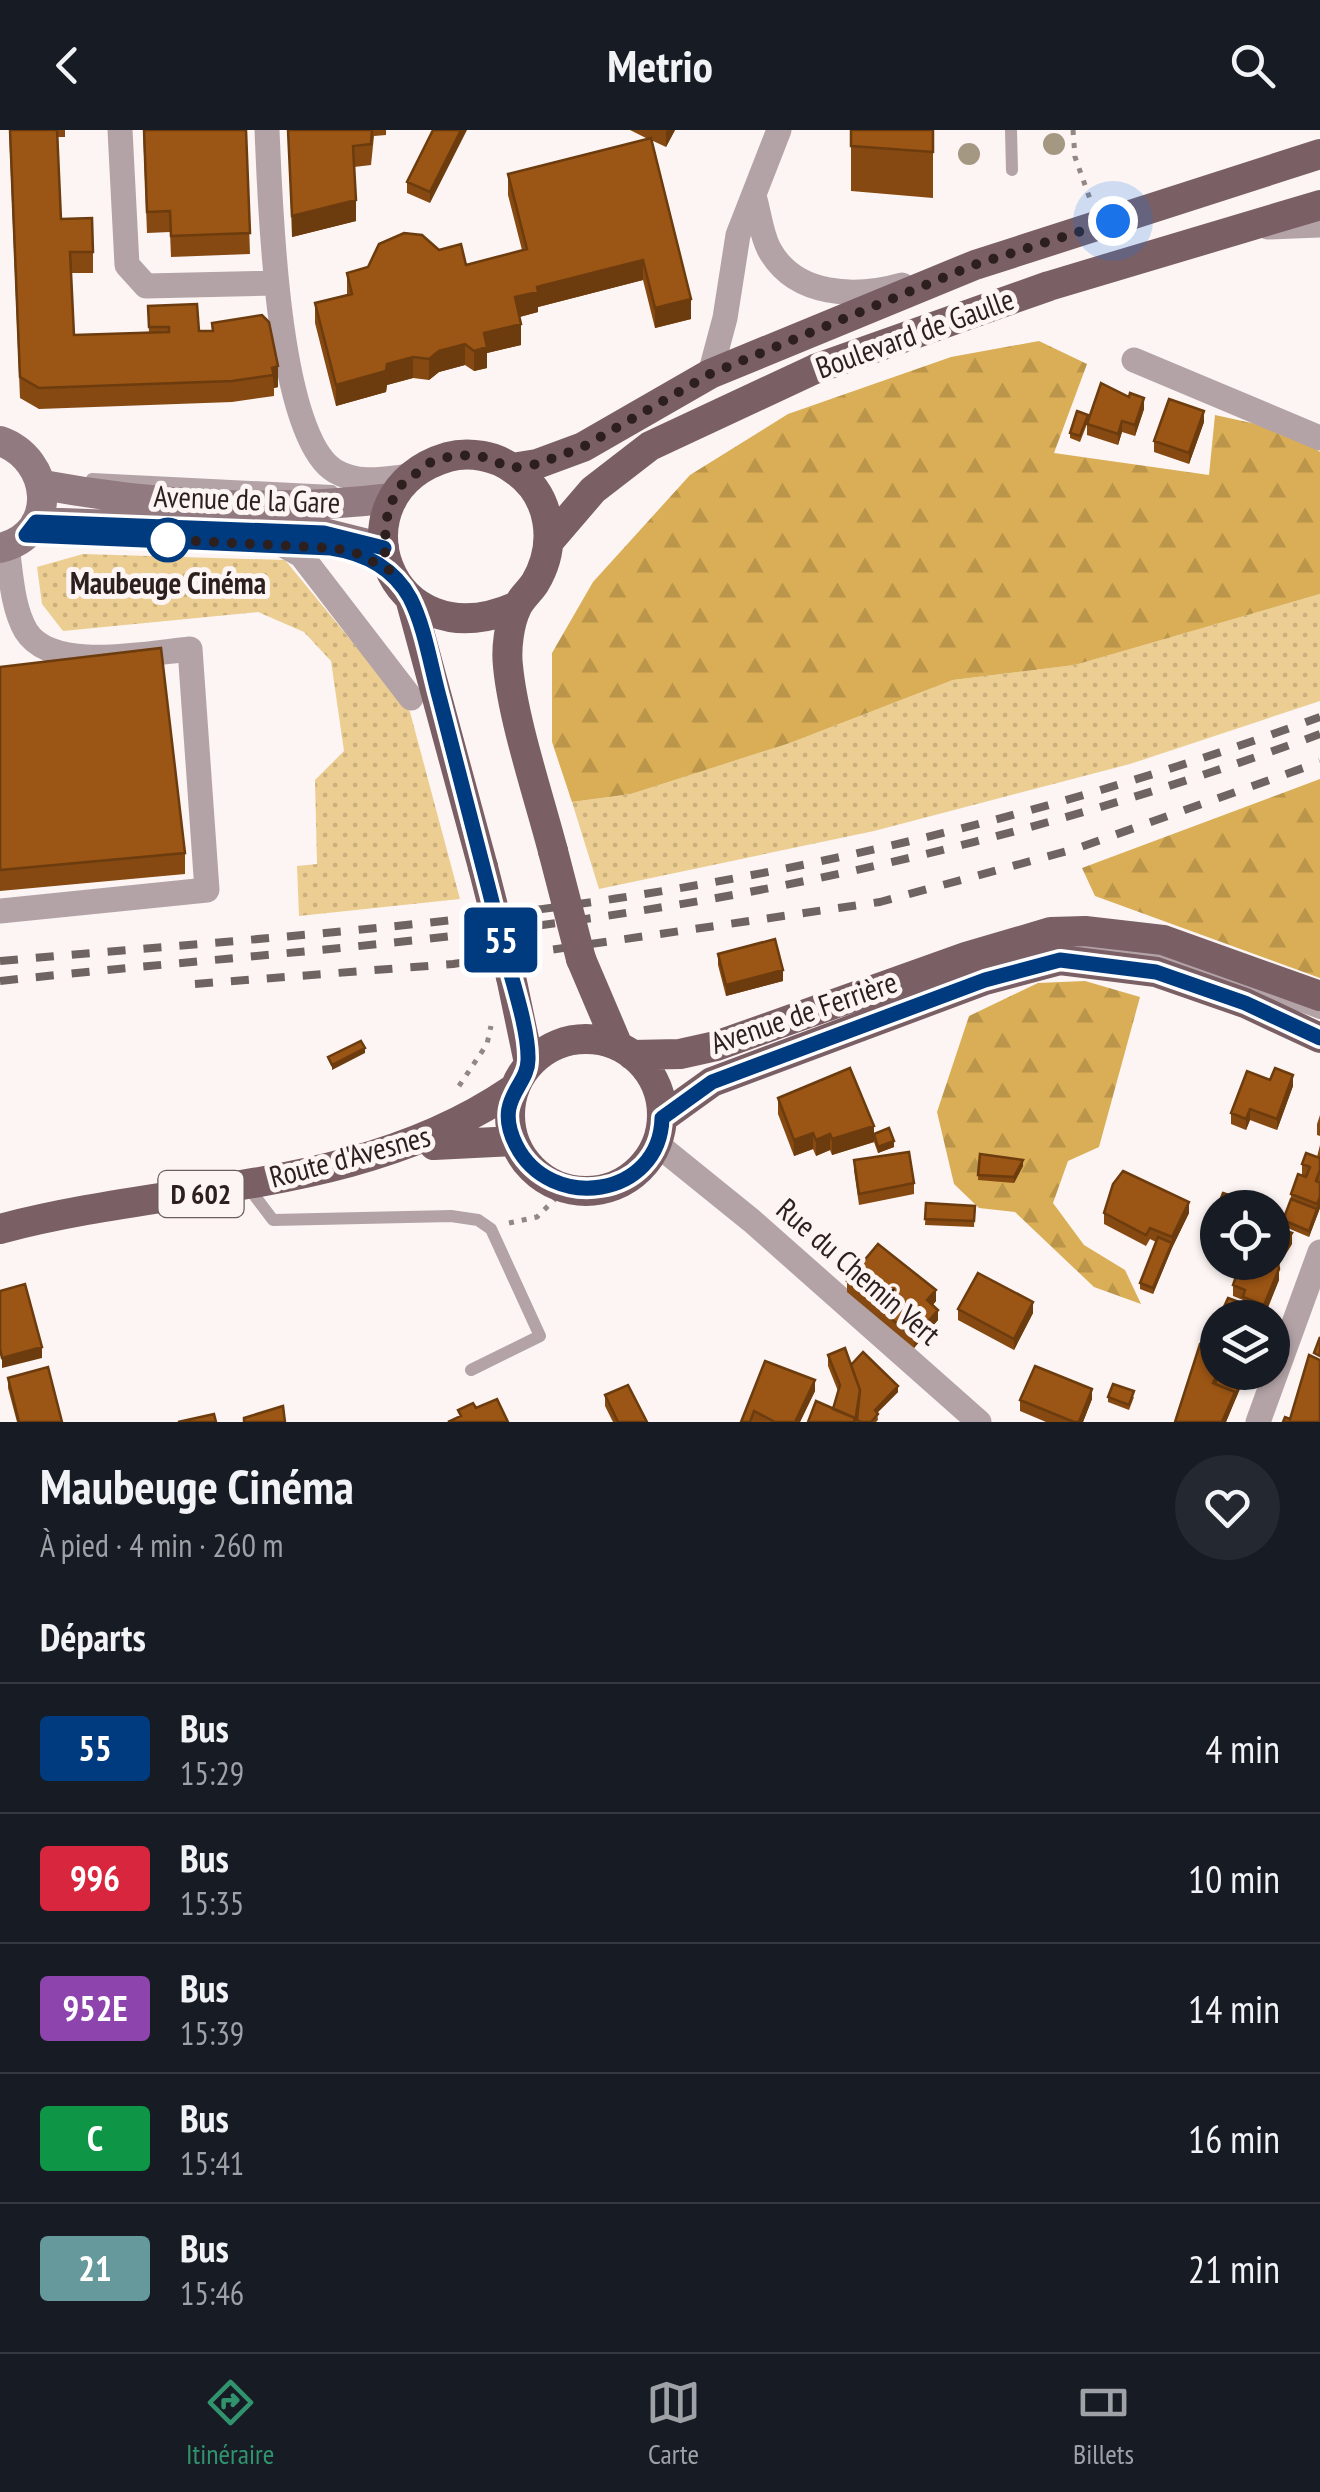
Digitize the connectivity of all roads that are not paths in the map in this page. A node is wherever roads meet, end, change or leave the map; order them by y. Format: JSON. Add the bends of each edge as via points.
{"nodes":[{"id":1,"x":120,"y":130,"type":"edge"},
{"id":2,"x":267,"y":130,"type":"edge"},
{"id":3,"x":778,"y":130,"type":"edge"},
{"id":4,"x":1011,"y":130,"type":"edge"},
{"id":5,"x":1320,"y":154,"type":"edge"},
{"id":6,"x":1012,"y":170,"type":"dead end"},
{"id":7,"x":754,"y":196,"type":"junction"},
{"id":8,"x":1320,"y":205,"type":"edge"},
{"id":9,"x":1320,"y":225,"type":"edge"},
{"id":10,"x":1248,"y":228,"type":"junction"},
{"id":11,"x":974,"y":265,"type":"junction"},
{"id":12,"x":275,"y":282,"type":"junction"},
{"id":13,"x":1134,"y":360,"type":"dead end"},
{"id":14,"x":710,"y":374,"type":"junction"},
{"id":15,"x":0,"y":418,"type":"edge"},
{"id":16,"x":1320,"y":438,"type":"edge"},
{"id":17,"x":7,"y":444,"type":"edge"},
{"id":18,"x":512,"y":468,"type":"junction"},
{"id":19,"x":41,"y":480,"type":"junction"},
{"id":20,"x":392,"y":492,"type":"junction"},
{"id":21,"x":17,"y":538,"type":"edge"},
{"id":22,"x":551,"y":540,"type":"junction"},
{"id":23,"x":283,"y":545,"type":"junction"},
{"id":24,"x":386,"y":559,"type":"junction"},
{"id":25,"x":410,"y":598,"type":"junction"},
{"id":26,"x":517,"y":606,"type":"junction"},
{"id":27,"x":411,"y":698,"type":"dead end"},
{"id":28,"x":0,"y":912,"type":"edge"},
{"id":29,"x":1320,"y":996,"type":"edge"},
{"id":30,"x":1320,"y":1013,"type":"edge"},
{"id":31,"x":1320,"y":1038,"type":"edge"},
{"id":32,"x":716,"y":1046,"type":"junction"},
{"id":33,"x":625,"y":1050,"type":"junction"},
{"id":34,"x":529,"y":1063,"type":"junction"},
{"id":35,"x":512,"y":1090,"type":"junction"},
{"id":36,"x":660,"y":1132,"type":"junction"},
{"id":37,"x":514,"y":1141,"type":"junction"},
{"id":38,"x":401,"y":1150,"type":"junction"},
{"id":39,"x":246,"y":1185,"type":"junction"},
{"id":40,"x":0,"y":1229,"type":"edge"},
{"id":41,"x":1320,"y":1252,"type":"edge"},
{"id":42,"x":472,"y":1370,"type":"dead end"},
{"id":43,"x":979,"y":1422,"type":"edge"},
{"id":44,"x":1258,"y":1422,"type":"edge"}],
"edges":[{"from":1,"to":12,"type":"street","via":[[128,264],[146,286]]},
{"from":2,"to":12,"type":"street"},
{"from":3,"to":7,"type":"street"},
{"from":4,"to":6,"type":"lane"},
{"from":5,"to":11,"type":"main road","name":"Boulevard de Gaulle"},
{"from":7,"to":11,"type":"street","via":[[770,249],[800,282],[843,293],[878,292]]},
{"from":7,"to":14,"type":"street","via":[[738,235]]},
{"from":8,"to":10,"type":"main road","name":"Boulevard de Gaulle"},
{"from":9,"to":10,"type":"street"},
{"from":10,"to":22,"type":"main road","name":"Boulevard de Gaulle","via":[[1049,286],[814,368],[650,446],[594,490]]},
{"from":11,"to":14,"type":"main road","name":"Boulevard de Gaulle"},
{"from":12,"to":20,"type":"street","via":[[284,342],[319,457],[334,470]]},
{"from":13,"to":16,"type":"street"},
{"from":14,"to":18,"type":"main road","name":"Boulevard de Gaulle","via":[[583,447]]},
{"from":15,"to":17,"type":"main road"},
{"from":17,"to":19,"type":"main road"},
{"from":18,"to":20,"type":"main road","via":[[455,455],[431,462]]},
{"from":18,"to":22,"type":"main road","via":[[540,498]]},
{"from":19,"to":20,"type":"main road","name":"Avenue de la Gare","via":[[84,492],[211,502],[341,505]]},
{"from":19,"to":21,"type":"main road"},
{"from":20,"to":24,"type":"main road","via":[[383,528]]},
{"from":21,"to":23,"type":"lane"},
{"from":21,"to":24,"type":"main road","via":[[324,533]]},
{"from":21,"to":28,"type":"street","via":[[19,614],[44,650],[84,656],[190,649],[207,890]]},
{"from":22,"to":26,"type":"main road","via":[[546,561]]},
{"from":23,"to":24,"type":"lane"},
{"from":23,"to":27,"type":"street","via":[[302,556]]},
{"from":24,"to":25,"type":"main road"},
{"from":25,"to":26,"type":"main road","via":[[448,618],[475,620]]},
{"from":25,"to":34,"type":"main road","bridge":true},
{"from":26,"to":33,"type":"main road","bridge":true,"via":[[508,667],[581,959]]},
{"from":29,"to":32,"type":"main road","name":"Avenue de Ferrière","via":[[1163,940],[1051,932]]},
{"from":30,"to":32,"type":"lane","via":[[1162,956],[1052,948],[854,1011]]},
{"from":31,"to":36,"type":"main road","name":"Avenue de Ferrière","via":[[1156,972],[1060,960],[968,986],[712,1082]]},
{"from":32,"to":33,"type":"main road","name":"Avenue de Ferrière","via":[[680,1054]]},
{"from":33,"to":34,"type":"main road","via":[[595,1039],[571,1040]]},
{"from":33,"to":36,"type":"main road","via":[[654,1083]]},
{"from":34,"to":35,"type":"main road"},
{"from":35,"to":37,"type":"main road"},
{"from":35,"to":38,"type":"main road","name":"Route d'Avesnes","number":"D 602","via":[[466,1122]]},
{"from":36,"to":37,"type":"main road","via":[[634,1173],[590,1190],[544,1178]]},
{"from":36,"to":43,"type":"street","name":"Rue du Chemin Vert","via":[[692,1172]]},
{"from":37,"to":38,"type":"main road","number":"D 602"},
{"from":38,"to":39,"type":"main road","name":"Route d'Avesnes","number":"D 602"},
{"from":39,"to":40,"type":"main road","name":"Route d'Avesnes","number":"D 602"},
{"from":39,"to":42,"type":"lane","via":[[274,1220],[450,1216],[490,1229],[540,1336]]},
{"from":41,"to":44,"type":"street"}]}
